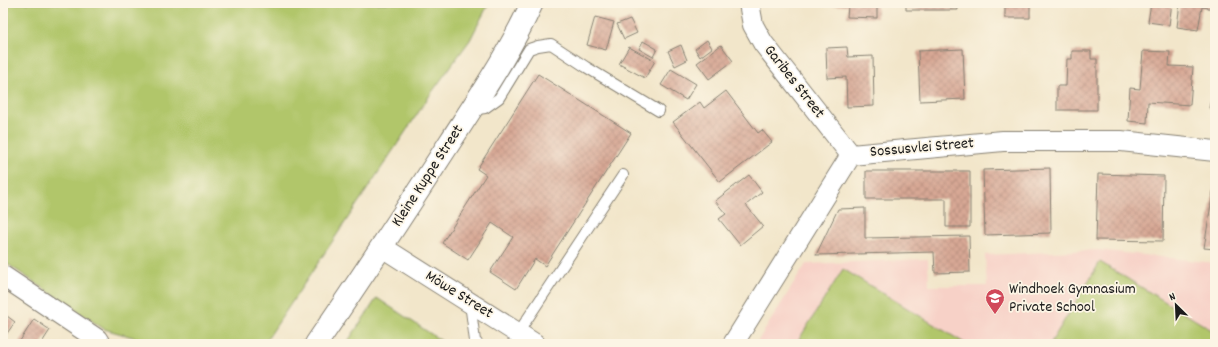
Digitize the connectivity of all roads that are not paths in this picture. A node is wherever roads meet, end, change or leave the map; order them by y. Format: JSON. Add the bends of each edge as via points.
{"nodes":[{"id":1,"x":532,"y":3,"type":"edge"},
{"id":2,"x":749,"y":3,"type":"edge"},
{"id":3,"x":470,"y":110,"type":"junction"},
{"id":4,"x":659,"y":111,"type":"dead end"},
{"id":5,"x":1215,"y":151,"type":"edge"},
{"id":6,"x":851,"y":155,"type":"junction"},
{"id":7,"x":623,"y":175,"type":"dead end"},
{"id":8,"x":382,"y":247,"type":"junction"},
{"id":9,"x":3,"y":276,"type":"edge"},
{"id":10,"x":470,"y":302,"type":"junction"},
{"id":11,"x":518,"y":333,"type":"junction"},
{"id":12,"x":476,"y":343,"type":"edge"},
{"id":13,"x":100,"y":344,"type":"edge"},
{"id":14,"x":316,"y":344,"type":"edge"},
{"id":15,"x":535,"y":344,"type":"edge"},
{"id":16,"x":733,"y":344,"type":"edge"}],
"edges":[{"from":1,"to":3,"type":"street","name":"Kleine Kuppe Street","via":[[498,68]]},
{"from":2,"to":6,"type":"street","name":"Garibes Street","via":[[753,25],[763,43]]},
{"from":3,"to":4,"type":"lane","via":[[485,108],[499,98],[529,49],[552,44]]},
{"from":3,"to":8,"type":"street","name":"Kleine Kuppe Street"},
{"from":5,"to":6,"type":"street","name":"Sossusvlei Street","via":[[1121,141],[1003,141]]},
{"from":6,"to":16,"type":"street","name":"Sossusvlei Street"},
{"from":7,"to":11,"type":"lane"},
{"from":8,"to":10,"type":"street","name":"Möwe Street"},
{"from":8,"to":14,"type":"street","name":"Kleine Kuppe Street"},
{"from":9,"to":13,"type":"street","via":[[97,339]]},
{"from":10,"to":11,"type":"street","name":"Möwe Street"},
{"from":10,"to":12,"type":"lane"},
{"from":11,"to":15,"type":"street","name":"Möwe Street"}]}
